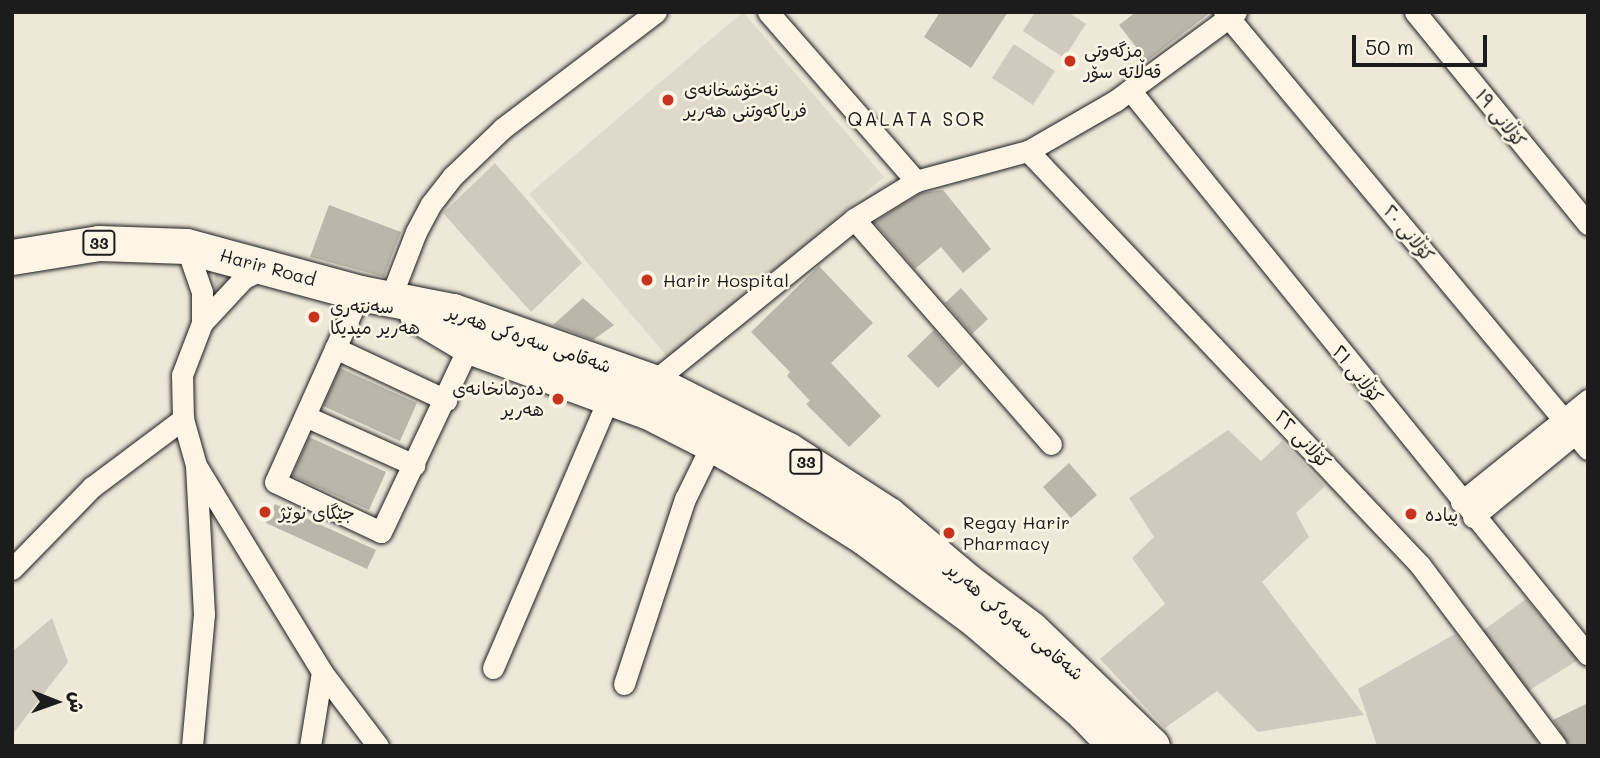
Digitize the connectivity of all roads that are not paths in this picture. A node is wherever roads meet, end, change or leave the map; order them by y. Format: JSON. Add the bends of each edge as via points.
{"nodes":[{"id":1,"x":656,"y":12,"type":"edge"},
{"id":2,"x":768,"y":12,"type":"edge"},
{"id":3,"x":1415,"y":12,"type":"edge"},
{"id":4,"x":1230,"y":14,"type":"edge"},
{"id":5,"x":1130,"y":90,"type":"junction"},
{"id":6,"x":1028,"y":151,"type":"junction"},
{"id":7,"x":916,"y":181,"type":"junction"},
{"id":8,"x":854,"y":219,"type":"junction"},
{"id":9,"x":1588,"y":224,"type":"edge"},
{"id":10,"x":186,"y":246,"type":"junction"},
{"id":11,"x":12,"y":257,"type":"edge"},
{"id":12,"x":269,"y":267,"type":"junction"},
{"id":13,"x":375,"y":296,"type":"junction"},
{"id":14,"x":202,"y":323,"type":"junction"},
{"id":15,"x":469,"y":346,"type":"junction"},
{"id":16,"x":335,"y":348,"type":"junction"},
{"id":17,"x":653,"y":382,"type":"junction"},
{"id":18,"x":609,"y":397,"type":"junction"},
{"id":19,"x":446,"y":400,"type":"junction"},
{"id":20,"x":1588,"y":400,"type":"edge"},
{"id":21,"x":305,"y":416,"type":"junction"},
{"id":22,"x":183,"y":419,"type":"junction"},
{"id":23,"x":1579,"y":431,"type":"edge"},
{"id":24,"x":712,"y":444,"type":"junction"},
{"id":25,"x":1051,"y":444,"type":"dead end"},
{"id":26,"x":414,"y":464,"type":"junction"},
{"id":27,"x":196,"y":465,"type":"junction"},
{"id":28,"x":1467,"y":510,"type":"junction"},
{"id":29,"x":12,"y":569,"type":"edge"},
{"id":30,"x":1588,"y":655,"type":"edge"},
{"id":31,"x":493,"y":668,"type":"dead end"},
{"id":32,"x":322,"y":673,"type":"junction"},
{"id":33,"x":624,"y":684,"type":"dead end"},
{"id":34,"x":192,"y":746,"type":"edge"},
{"id":35,"x":310,"y":746,"type":"edge"},
{"id":36,"x":378,"y":746,"type":"edge"},
{"id":37,"x":1116,"y":746,"type":"edge"},
{"id":38,"x":1152,"y":746,"type":"edge"},
{"id":39,"x":1556,"y":746,"type":"edge"}],
"edges":[{"from":1,"to":13,"type":"street","via":[[503,128],[453,176]]},
{"from":2,"to":7,"type":"street"},
{"from":3,"to":9,"type":"street","name":"کۆڵانی ١٩"},
{"from":4,"to":5,"type":"street"},
{"from":4,"to":23,"type":"street","name":"کۆڵانی ٢٠"},
{"from":5,"to":6,"type":"street"},
{"from":5,"to":28,"type":"street","name":"کۆڵانی ٢١"},
{"from":6,"to":7,"type":"street"},
{"from":6,"to":39,"type":"street","name":"کۆڵانی ٢٢","via":[[1420,565]]},
{"from":7,"to":8,"type":"street"},
{"from":8,"to":17,"type":"street"},
{"from":8,"to":25,"type":"street"},
{"from":10,"to":11,"type":"main road","number":"33","via":[[99,243]]},
{"from":10,"to":12,"type":"main road","name":"Harir Road","number":"33"},
{"from":10,"to":14,"type":"street","via":[[202,292]]},
{"from":12,"to":13,"type":"main road","name":"Harir Road","number":"33"},
{"from":12,"to":14,"type":"street","via":[[244,278]]},
{"from":13,"to":15,"type":"main road","name":"شەقامی سەرەکی هەریر","number":"33"},
{"from":13,"to":16,"type":"street"},
{"from":13,"to":17,"type":"main road","name":"شەقامی سەرەکی هەریر","number":"33","via":[[453,311]]},
{"from":14,"to":22,"type":"street","via":[[182,375]]},
{"from":15,"to":18,"type":"main road","name":"شەقامی سەرەکی هەریر","number":"33"},
{"from":15,"to":19,"type":"street"},
{"from":16,"to":19,"type":"street"},
{"from":16,"to":21,"type":"street"},
{"from":17,"to":38,"type":"main road","name":"شەقامی سەرەکی هەریر","number":"33","via":[[788,450],[889,515],[1031,629]]},
{"from":18,"to":24,"type":"main road","name":"شەقامی سەرەکی هەریر","number":"33"},
{"from":18,"to":31,"type":"street"},
{"from":19,"to":26,"type":"street"},
{"from":20,"to":23,"type":"street"},
{"from":21,"to":26,"type":"street"},
{"from":21,"to":26,"type":"street","via":[[275,482],[381,532]]},
{"from":22,"to":27,"type":"street"},
{"from":22,"to":29,"type":"street","via":[[92,487]]},
{"from":23,"to":28,"type":"street"},
{"from":24,"to":33,"type":"street","via":[[685,499]]},
{"from":24,"to":37,"type":"main road","name":"شەقامی سەرەکی هەریر","number":"33","via":[[864,537],[938,591],[1030,664]]},
{"from":27,"to":32,"type":"street"},
{"from":27,"to":34,"type":"street","via":[[204,614]]},
{"from":28,"to":30,"type":"street","name":"کۆڵانی ٢١"},
{"from":32,"to":35,"type":"street"},
{"from":32,"to":36,"type":"street"}]}
